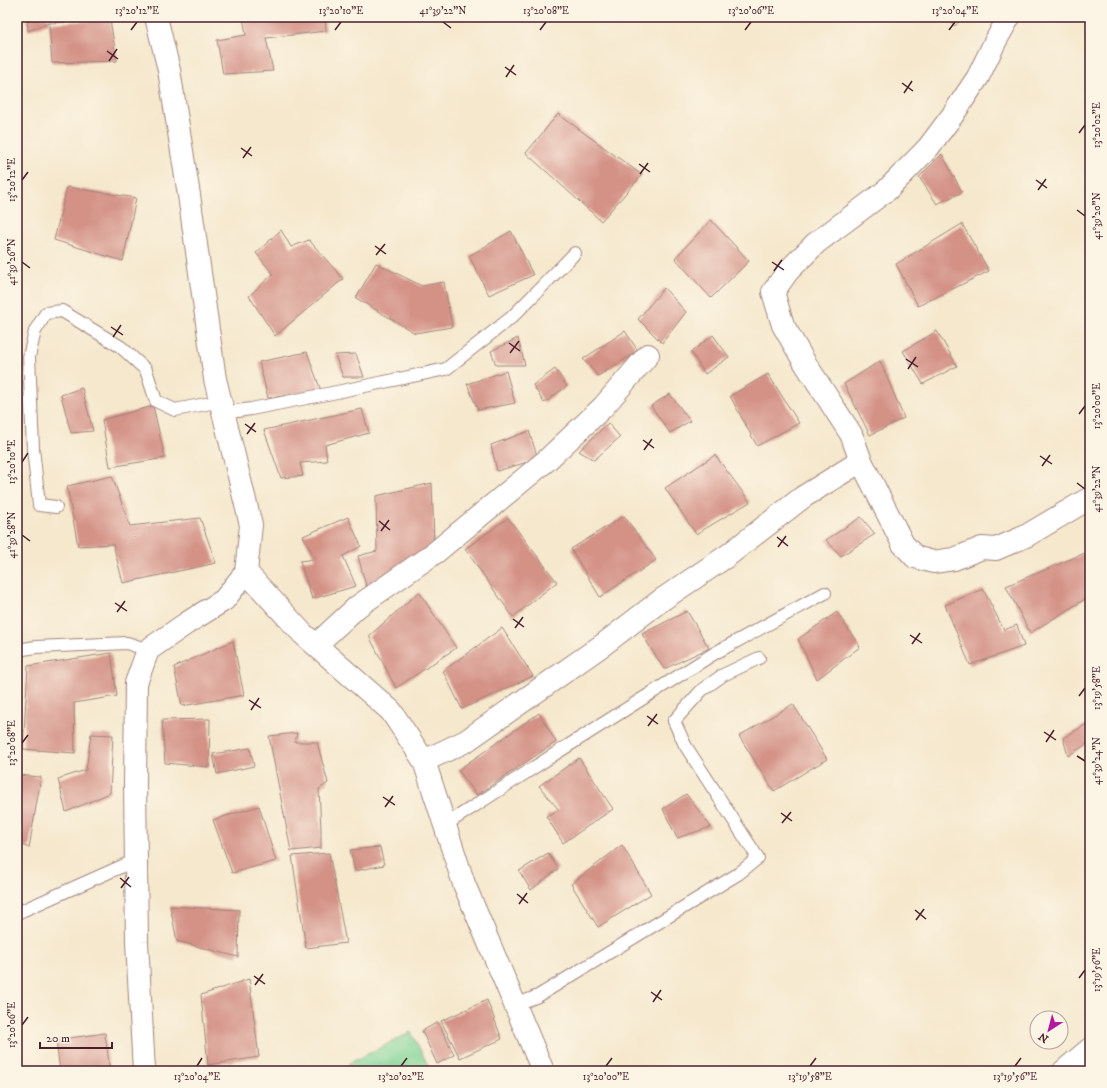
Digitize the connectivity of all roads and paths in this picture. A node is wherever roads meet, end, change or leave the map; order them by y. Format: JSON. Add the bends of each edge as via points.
{"nodes":[{"id":1,"x":156,"y":17,"type":"edge"},
{"id":2,"x":1009,"y":17,"type":"edge"},
{"id":3,"x":575,"y":253,"type":"dead end"},
{"id":4,"x":648,"y":355,"type":"dead end"},
{"id":5,"x":222,"y":407,"type":"junction"},
{"id":6,"x":860,"y":460,"type":"junction"},
{"id":7,"x":1090,"y":498,"type":"edge"},
{"id":8,"x":56,"y":507,"type":"dead end"},
{"id":9,"x":246,"y":572,"type":"junction"},
{"id":10,"x":825,"y":593,"type":"dead end"},
{"id":11,"x":316,"y":645,"type":"junction"},
{"id":12,"x":17,"y":650,"type":"edge"},
{"id":13,"x":148,"y":650,"type":"junction"},
{"id":14,"x":759,"y":658,"type":"dead end"},
{"id":15,"x":424,"y":761,"type":"junction"},
{"id":16,"x":445,"y":825,"type":"junction"},
{"id":17,"x":136,"y":860,"type":"junction"},
{"id":18,"x":17,"y":913,"type":"edge"},
{"id":19,"x":515,"y":1005,"type":"junction"},
{"id":20,"x":1090,"y":1049,"type":"edge"},
{"id":21,"x":144,"y":1071,"type":"edge"},
{"id":22,"x":543,"y":1071,"type":"edge"},
{"id":23,"x":1064,"y":1071,"type":"edge"}],
"edges":[{"from":1,"to":5,"type":"street","via":[[169,70]]},
{"from":2,"to":6,"type":"street","via":[[978,77],[928,148],[887,190],[816,243],[788,271],[773,292],[783,325],[851,434]]},
{"from":3,"to":5,"type":"lane","via":[[512,317],[446,369],[251,409]]},
{"from":4,"to":11,"type":"street","via":[[603,407],[547,460],[436,552],[357,607]]},
{"from":5,"to":8,"type":"lane","via":[[175,410],[156,401],[146,370],[121,347],[62,311],[46,313],[35,331],[29,357],[33,440],[39,505]]},
{"from":5,"to":9,"type":"street","via":[[251,525]]},
{"from":6,"to":7,"type":"street","via":[[903,544],[915,557],[933,562],[954,559],[982,548],[996,549],[1026,536]]},
{"from":6,"to":15,"type":"street","via":[[803,497],[727,556],[660,601],[604,644],[466,741]]},
{"from":9,"to":11,"type":"street"},
{"from":9,"to":13,"type":"street","via":[[224,600]]},
{"from":10,"to":16,"type":"lane","via":[[715,653]]},
{"from":11,"to":15,"type":"street","via":[[391,711]]},
{"from":12,"to":13,"type":"lane","via":[[127,643]]},
{"from":13,"to":17,"type":"street","via":[[136,683]]},
{"from":14,"to":19,"type":"lane","via":[[723,675],[702,690],[674,721],[685,745],[758,858],[738,874],[597,961],[538,996]]},
{"from":15,"to":16,"type":"street"},
{"from":16,"to":19,"type":"street","via":[[464,884]]},
{"from":17,"to":18,"type":"lane"},
{"from":17,"to":21,"type":"street"},
{"from":19,"to":22,"type":"street"},
{"from":20,"to":23,"type":"street"}]}
